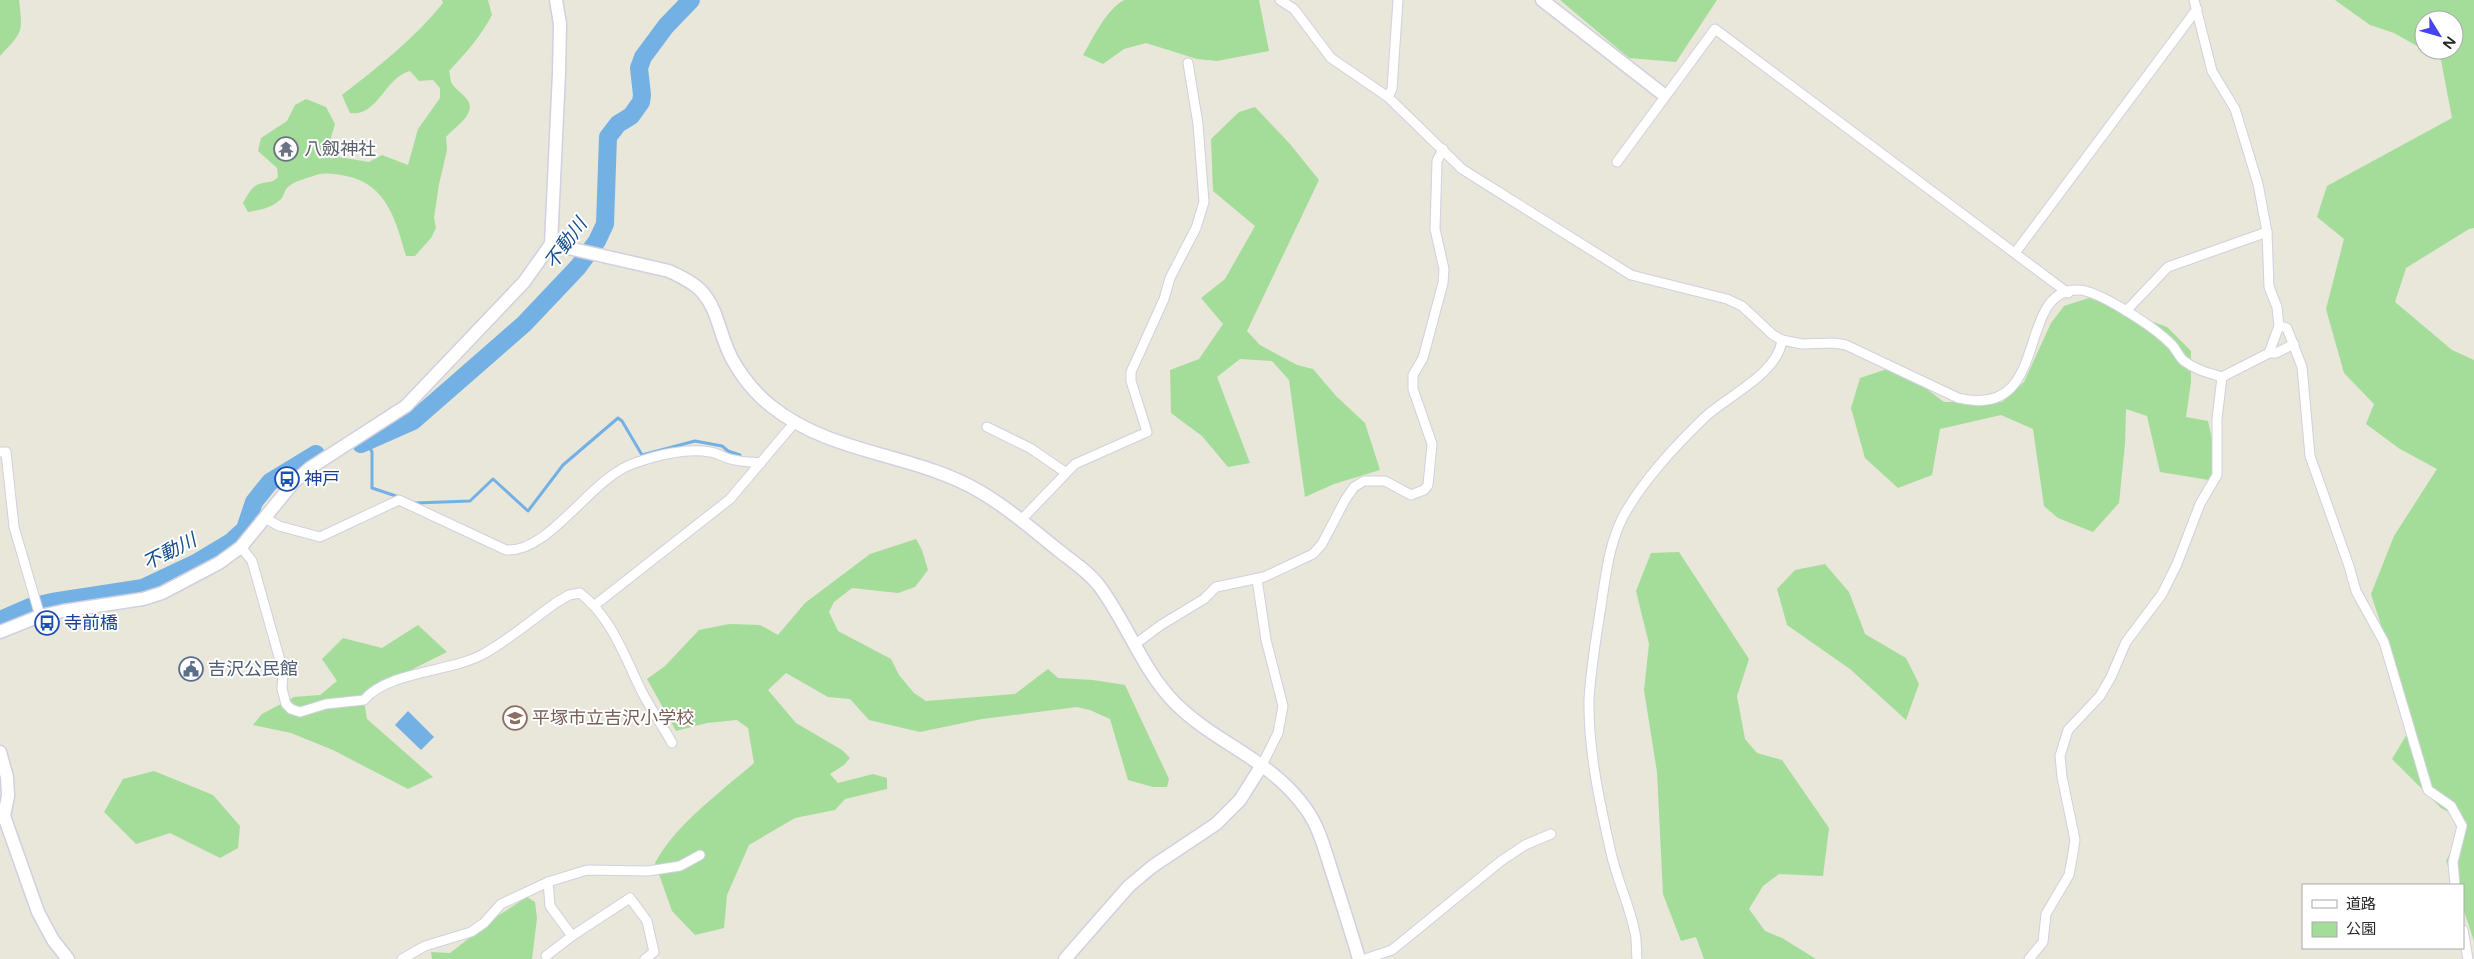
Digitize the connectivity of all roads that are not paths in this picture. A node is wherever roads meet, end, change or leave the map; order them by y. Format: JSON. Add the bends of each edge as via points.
{"nodes":[{"id":1,"x":556,"y":0,"type":"edge"},
{"id":2,"x":1280,"y":0,"type":"edge"},
{"id":3,"x":1398,"y":0,"type":"edge"},
{"id":4,"x":1542,"y":0,"type":"edge"},
{"id":5,"x":2195,"y":5,"type":"edge"},
{"id":6,"x":1188,"y":63,"type":"dead end"},
{"id":7,"x":1664,"y":95,"type":"junction"},
{"id":8,"x":1388,"y":96,"type":"junction"},
{"id":9,"x":1443,"y":150,"type":"junction"},
{"id":10,"x":1617,"y":162,"type":"dead end"},
{"id":11,"x":2267,"y":232,"type":"junction"},
{"id":12,"x":551,"y":244,"type":"junction"},
{"id":13,"x":2015,"y":253,"type":"junction"},
{"id":14,"x":2068,"y":292,"type":"junction"},
{"id":15,"x":2126,"y":311,"type":"junction"},
{"id":16,"x":2279,"y":326,"type":"junction"},
{"id":17,"x":1782,"y":340,"type":"junction"},
{"id":18,"x":2294,"y":344,"type":"junction"},
{"id":19,"x":2269,"y":353,"type":"junction"},
{"id":20,"x":2222,"y":377,"type":"junction"},
{"id":21,"x":795,"y":422,"type":"junction"},
{"id":22,"x":987,"y":427,"type":"dead end"},
{"id":23,"x":0,"y":452,"type":"edge"},
{"id":24,"x":761,"y":463,"type":"junction"},
{"id":25,"x":1065,"y":472,"type":"junction"},
{"id":26,"x":265,"y":518,"type":"junction"},
{"id":27,"x":1021,"y":520,"type":"junction"},
{"id":28,"x":240,"y":547,"type":"junction"},
{"id":29,"x":1257,"y":579,"type":"junction"},
{"id":30,"x":595,"y":604,"type":"junction"},
{"id":31,"x":40,"y":616,"type":"junction"},
{"id":32,"x":0,"y":632,"type":"edge"},
{"id":33,"x":1134,"y":645,"type":"junction"},
{"id":34,"x":672,"y":743,"type":"dead end"},
{"id":35,"x":0,"y":752,"type":"edge"},
{"id":36,"x":1262,"y":765,"type":"junction"},
{"id":37,"x":1551,"y":834,"type":"dead end"},
{"id":38,"x":700,"y":855,"type":"dead end"},
{"id":39,"x":548,"y":882,"type":"junction"},
{"id":40,"x":2455,"y":884,"type":"edge"},
{"id":41,"x":572,"y":936,"type":"junction"},
{"id":42,"x":2464,"y":936,"type":"edge"},
{"id":43,"x":421,"y":949,"type":"junction"},
{"id":44,"x":546,"y":956,"type":"dead end"},
{"id":45,"x":68,"y":959,"type":"edge"},
{"id":46,"x":402,"y":959,"type":"edge"},
{"id":47,"x":423,"y":959,"type":"edge"},
{"id":48,"x":645,"y":959,"type":"edge"},
{"id":49,"x":1065,"y":959,"type":"edge"},
{"id":50,"x":1359,"y":959,"type":"edge"},
{"id":51,"x":1365,"y":959,"type":"edge"},
{"id":52,"x":1637,"y":959,"type":"edge"},
{"id":53,"x":2029,"y":959,"type":"edge"},
{"id":54,"x":2468,"y":959,"type":"edge"}],
"edges":[{"from":1,"to":12,"type":"street","via":[[560,24]]},
{"from":2,"to":8,"type":"street","via":[[1294,9],[1331,58]]},
{"from":3,"to":8,"type":"street","via":[[1392,89]]},
{"from":4,"to":7,"type":"street"},
{"from":5,"to":11,"type":"street","via":[[2212,71],[2235,109],[2258,184]]},
{"from":5,"to":13,"type":"street"},
{"from":6,"to":25,"type":"street","via":[[1198,124],[1204,202],[1196,228],[1170,278],[1164,299],[1131,372],[1147,432],[1086,457]]},
{"from":7,"to":10,"type":"street"},
{"from":7,"to":13,"type":"street","via":[[1716,28]]},
{"from":8,"to":9,"type":"street"},
{"from":9,"to":17,"type":"street","via":[[1462,169],[1488,187],[1631,275],[1727,299],[1742,306]]},
{"from":9,"to":29,"type":"street","via":[[1437,161],[1435,229],[1444,269],[1443,283],[1423,358],[1413,375],[1414,389],[1432,444],[1428,484],[1424,490],[1411,495],[1385,481],[1364,482],[1354,487],[1313,554]]},
{"from":11,"to":15,"type":"street","via":[[2168,267]]},
{"from":11,"to":16,"type":"street","via":[[2269,286],[2277,307]]},
{"from":12,"to":21,"type":"street","via":[[669,271],[684,278],[703,293],[716,313],[730,355],[749,384],[771,406]]},
{"from":12,"to":26,"type":"street","via":[[526,280],[422,391],[406,406],[310,468],[293,483]]},
{"from":13,"to":14,"type":"street"},
{"from":14,"to":15,"type":"street","via":[[2091,292]]},
{"from":14,"to":17,"type":"street","via":[[2051,303],[2042,316],[2024,370],[2012,387],[1988,401],[1958,398],[1846,345]]},
{"from":15,"to":20,"type":"street","via":[[2170,343],[2183,360],[2198,370]]},
{"from":16,"to":18,"type":"street","via":[[2287,328]]},
{"from":16,"to":19,"type":"street"},
{"from":17,"to":52,"type":"street","via":[[1781,351],[1773,362],[1719,404],[1642,487],[1619,525],[1610,553],[1593,655],[1590,731],[1603,819],[1617,878],[1635,932]]},
{"from":18,"to":19,"type":"street"},
{"from":18,"to":40,"type":"street","via":[[2304,379],[2310,456],[2356,591],[2384,642],[2428,790],[2451,806],[2462,826],[2453,862]]},
{"from":19,"to":20,"type":"street"},
{"from":20,"to":53,"type":"street","via":[[2217,419],[2217,474],[2200,504],[2162,594],[2126,642],[2100,696],[2068,730],[2060,756],[2075,840],[2072,860],[2069,875],[2046,914],[2043,942]]},
{"from":21,"to":24,"type":"street"},
{"from":21,"to":27,"type":"street","via":[[848,446],[938,473],[968,486]]},
{"from":22,"to":25,"type":"street","via":[[1030,448]]},
{"from":23,"to":31,"type":"street","via":[[6,452],[14,526]]},
{"from":24,"to":26,"type":"street","via":[[689,450],[635,463],[615,472],[550,531],[519,551],[506,550],[400,500],[320,537],[279,526]]},
{"from":24,"to":30,"type":"street","via":[[730,499]]},
{"from":25,"to":27,"type":"street"},
{"from":26,"to":28,"type":"street"},
{"from":27,"to":33,"type":"street","via":[[1098,584]]},
{"from":28,"to":30,"type":"street","via":[[252,561],[283,671],[282,689],[286,704],[300,712],[326,704],[364,700],[369,693],[386,684],[483,654],[569,595],[580,593]]},
{"from":28,"to":31,"type":"street","via":[[219,563],[162,593]]},
{"from":29,"to":33,"type":"street","via":[[1216,587],[1204,599]]},
{"from":29,"to":36,"type":"street","via":[[1266,640],[1283,706],[1278,733]]},
{"from":30,"to":34,"type":"street"},
{"from":31,"to":32,"type":"street"},
{"from":33,"to":36,"type":"street","via":[[1158,684],[1177,705]]},
{"from":35,"to":45,"type":"street","via":[[7,777],[4,816],[38,912]]},
{"from":36,"to":49,"type":"street","via":[[1240,800],[1222,818],[1129,886]]},
{"from":36,"to":50,"type":"street","via":[[1279,777],[1308,810],[1322,842]]},
{"from":37,"to":51,"type":"street","via":[[1525,845],[1502,861],[1392,950]]},
{"from":38,"to":39,"type":"street","via":[[680,866],[648,871],[587,870]]},
{"from":39,"to":41,"type":"street","via":[[550,906]]},
{"from":39,"to":43,"type":"street","via":[[501,904],[472,932]]},
{"from":41,"to":44,"type":"street"},
{"from":41,"to":48,"type":"street","via":[[630,898],[647,921],[654,952]]},
{"from":42,"to":54,"type":"street"},
{"from":43,"to":46,"type":"street"},
{"from":43,"to":47,"type":"street"}]}
